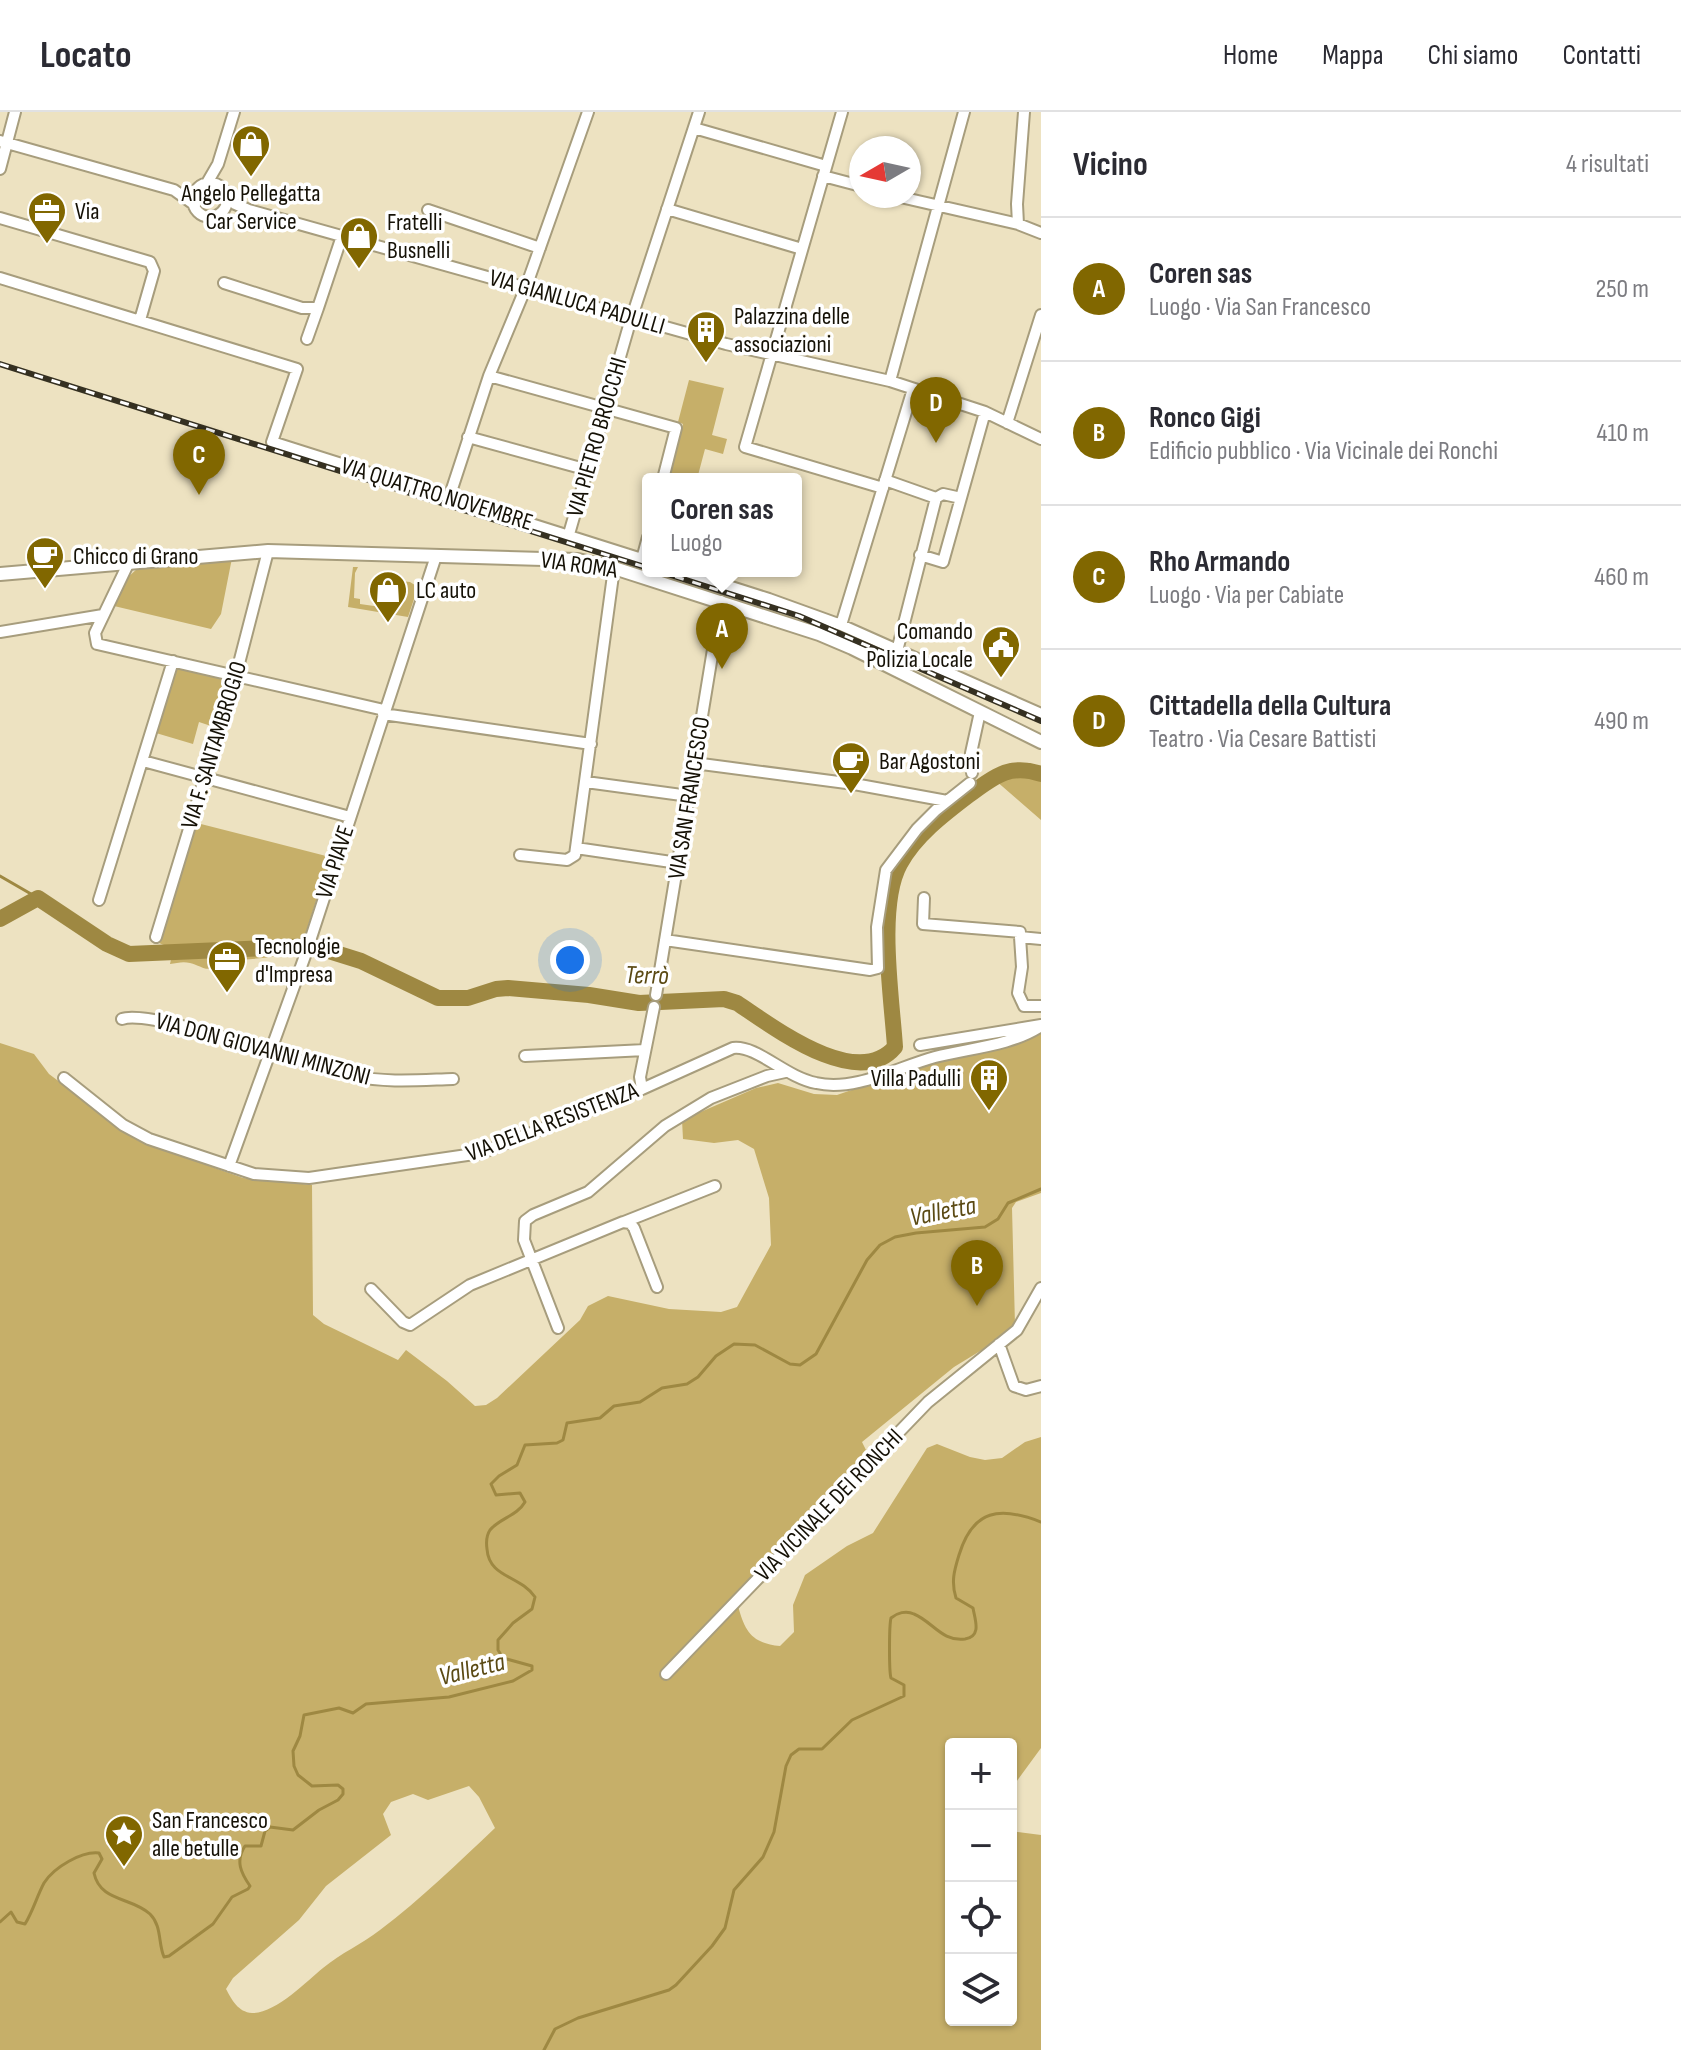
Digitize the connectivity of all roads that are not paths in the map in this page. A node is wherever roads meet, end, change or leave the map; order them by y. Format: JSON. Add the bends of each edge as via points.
{"nodes":[{"id":1,"x":15,"y":112,"type":"edge"},
{"id":2,"x":234,"y":112,"type":"edge"},
{"id":3,"x":588,"y":112,"type":"edge"},
{"id":4,"x":699,"y":112,"type":"edge"},
{"id":5,"x":842,"y":112,"type":"edge"},
{"id":6,"x":964,"y":112,"type":"edge"},
{"id":7,"x":1024,"y":112,"type":"edge"},
{"id":8,"x":694,"y":128,"type":"junction"},
{"id":9,"x":3,"y":142,"type":"edge"},
{"id":10,"x":218,"y":164,"type":"junction"},
{"id":11,"x":0,"y":169,"type":"edge"},
{"id":12,"x":824,"y":171,"type":"junction"},
{"id":13,"x":849,"y":181,"type":"edge"},
{"id":14,"x":205,"y":184,"type":"junction"},
{"id":15,"x":220,"y":185,"type":"junction"},
{"id":16,"x":174,"y":190,"type":"junction"},
{"id":17,"x":227,"y":197,"type":"junction"},
{"id":18,"x":921,"y":203,"type":"edge"},
{"id":19,"x":195,"y":205,"type":"junction"},
{"id":20,"x":937,"y":207,"type":"junction"},
{"id":21,"x":667,"y":209,"type":"junction"},
{"id":22,"x":249,"y":210,"type":"junction"},
{"id":23,"x":428,"y":210,"type":"dead end"},
{"id":24,"x":221,"y":213,"type":"junction"},
{"id":25,"x":0,"y":218,"type":"edge"},
{"id":26,"x":1018,"y":224,"type":"junction"},
{"id":27,"x":1041,"y":233,"type":"edge"},
{"id":28,"x":342,"y":236,"type":"junction"},
{"id":29,"x":540,"y":248,"type":"junction"},
{"id":30,"x":802,"y":249,"type":"junction"},
{"id":31,"x":0,"y":278,"type":"edge"},
{"id":32,"x":224,"y":283,"type":"dead end"},
{"id":33,"x":526,"y":287,"type":"junction"},
{"id":34,"x":318,"y":308,"type":"junction"},
{"id":35,"x":1041,"y":315,"type":"edge"},
{"id":36,"x":632,"y":316,"type":"junction"},
{"id":37,"x":140,"y":320,"type":"junction"},
{"id":38,"x":307,"y":339,"type":"dead end"},
{"id":39,"x":772,"y":355,"type":"junction"},
{"id":40,"x":489,"y":376,"type":"junction"},
{"id":41,"x":890,"y":381,"type":"junction"},
{"id":42,"x":913,"y":389,"type":"junction"},
{"id":43,"x":606,"y":410,"type":"junction"},
{"id":44,"x":985,"y":412,"type":"junction"},
{"id":45,"x":1007,"y":423,"type":"junction"},
{"id":46,"x":468,"y":437,"type":"junction"},
{"id":47,"x":1041,"y":439,"type":"edge"},
{"id":48,"x":588,"y":470,"type":"junction"},
{"id":49,"x":665,"y":473,"type":"edge"},
{"id":50,"x":884,"y":484,"type":"junction"},
{"id":51,"x":939,"y":496,"type":"junction"},
{"id":52,"x":449,"y":498,"type":"junction"},
{"id":53,"x":961,"y":498,"type":"junction"},
{"id":54,"x":569,"y":534,"type":"junction"},
{"id":55,"x":268,"y":551,"type":"junction"},
{"id":56,"x":920,"y":555,"type":"junction"},
{"id":57,"x":436,"y":556,"type":"junction"},
{"id":58,"x":642,"y":559,"type":"edge"},
{"id":59,"x":129,"y":562,"type":"junction"},
{"id":60,"x":614,"y":568,"type":"junction"},
{"id":61,"x":0,"y":574,"type":"edge"},
{"id":62,"x":642,"y":577,"type":"edge"},
{"id":63,"x":643,"y":577,"type":"edge"},
{"id":64,"x":700,"y":577,"type":"edge"},
{"id":65,"x":721,"y":601,"type":"junction"},
{"id":66,"x":103,"y":615,"type":"junction"},
{"id":67,"x":841,"y":625,"type":"junction"},
{"id":68,"x":0,"y":632,"type":"edge"},
{"id":69,"x":897,"y":651,"type":"junction"},
{"id":70,"x":173,"y":661,"type":"junction"},
{"id":71,"x":236,"y":675,"type":"junction"},
{"id":72,"x":384,"y":712,"type":"junction"},
{"id":73,"x":980,"y":712,"type":"junction"},
{"id":74,"x":1041,"y":714,"type":"edge"},
{"id":75,"x":1041,"y":742,"type":"edge"},
{"id":76,"x":591,"y":744,"type":"junction"},
{"id":77,"x":143,"y":761,"type":"junction"},
{"id":78,"x":694,"y":763,"type":"junction"},
{"id":79,"x":204,"y":779,"type":"junction"},
{"id":80,"x":586,"y":782,"type":"junction"},
{"id":81,"x":689,"y":796,"type":"junction"},
{"id":82,"x":947,"y":801,"type":"junction"},
{"id":83,"x":350,"y":817,"type":"junction"},
{"id":84,"x":576,"y":848,"type":"junction"},
{"id":85,"x":520,"y":855,"type":"dead end"},
{"id":86,"x":678,"y":863,"type":"junction"},
{"id":87,"x":924,"y":898,"type":"dead end"},
{"id":88,"x":99,"y":900,"type":"dead end"},
{"id":89,"x":156,"y":937,"type":"dead end"},
{"id":90,"x":1020,"y":937,"type":"junction"},
{"id":91,"x":1041,"y":939,"type":"edge"},
{"id":92,"x":665,"y":940,"type":"junction"},
{"id":93,"x":656,"y":995,"type":"dead end"},
{"id":94,"x":1041,"y":1006,"type":"edge"},
{"id":95,"x":654,"y":1007,"type":"dead end"},
{"id":96,"x":122,"y":1019,"type":"dead end"},
{"id":97,"x":1041,"y":1026,"type":"edge"},
{"id":98,"x":920,"y":1045,"type":"dead end"},
{"id":99,"x":645,"y":1050,"type":"junction"},
{"id":100,"x":268,"y":1053,"type":"junction"},
{"id":101,"x":525,"y":1056,"type":"dead end"},
{"id":102,"x":785,"y":1072,"type":"junction"},
{"id":103,"x":64,"y":1078,"type":"dead end"},
{"id":104,"x":453,"y":1079,"type":"dead end"},
{"id":105,"x":642,"y":1089,"type":"junction"},
{"id":106,"x":229,"y":1166,"type":"junction"},
{"id":107,"x":715,"y":1186,"type":"dead end"},
{"id":108,"x":623,"y":1222,"type":"junction"},
{"id":109,"x":531,"y":1261,"type":"junction"},
{"id":110,"x":657,"y":1287,"type":"dead end"},
{"id":111,"x":1041,"y":1288,"type":"edge"},
{"id":112,"x":371,"y":1289,"type":"dead end"},
{"id":113,"x":558,"y":1328,"type":"dead end"},
{"id":114,"x":999,"y":1344,"type":"junction"},
{"id":115,"x":1041,"y":1386,"type":"edge"},
{"id":116,"x":666,"y":1674,"type":"dead end"}],
"edges":[{"from":1,"to":9,"type":"street"},
{"from":2,"to":10,"type":"street"},
{"from":3,"to":29,"type":"street"},
{"from":4,"to":8,"type":"street","name":"VIA PIETRO BROCCHI"},
{"from":5,"to":12,"type":"street"},
{"from":6,"to":20,"type":"street"},
{"from":7,"to":26,"type":"street"},
{"from":8,"to":12,"type":"street"},
{"from":8,"to":21,"type":"street","name":"VIA PIETRO BROCCHI"},
{"from":9,"to":11,"type":"street"},
{"from":9,"to":16,"type":"street"},
{"from":10,"to":14,"type":"street"},
{"from":10,"to":15,"type":"street"},
{"from":12,"to":13,"type":"street"},
{"from":12,"to":30,"type":"street"},
{"from":14,"to":15,"type":"street"},
{"from":14,"to":16,"type":"street"},
{"from":14,"to":19,"type":"street","via":[[194,195]]},
{"from":15,"to":17,"type":"street"},
{"from":16,"to":19,"type":"street"},
{"from":17,"to":22,"type":"street"},
{"from":17,"to":24,"type":"street"},
{"from":18,"to":20,"type":"street"},
{"from":19,"to":24,"type":"street","via":[[203,215]]},
{"from":20,"to":26,"type":"street"},
{"from":20,"to":41,"type":"street"},
{"from":21,"to":30,"type":"street"},
{"from":21,"to":36,"type":"street","name":"VIA PIETRO BROCCHI"},
{"from":22,"to":24,"type":"street"},
{"from":22,"to":28,"type":"street","name":"VIA GIANLUCA PADULLI"},
{"from":23,"to":29,"type":"street"},
{"from":25,"to":37,"type":"street","via":[[150,262],[154,271]]},
{"from":26,"to":27,"type":"street"},
{"from":28,"to":33,"type":"street","name":"VIA GIANLUCA PADULLI"},
{"from":28,"to":34,"type":"street"},
{"from":29,"to":33,"type":"street"},
{"from":30,"to":39,"type":"street"},
{"from":31,"to":37,"type":"street"},
{"from":32,"to":34,"type":"street","via":[[302,308]]},
{"from":33,"to":36,"type":"street","name":"VIA GIANLUCA PADULLI"},
{"from":33,"to":40,"type":"street"},
{"from":34,"to":38,"type":"street"},
{"from":35,"to":45,"type":"street"},
{"from":36,"to":39,"type":"street","name":"VIA GIANLUCA PADULLI"},
{"from":36,"to":43,"type":"street","name":"VIA PIETRO BROCCHI"},
{"from":37,"to":52,"type":"street","name":"VIA QUATTRO NOVEMBRE","via":[[297,369],[272,442]]},
{"from":39,"to":41,"type":"street","name":"VIA GIANLUCA PADULLI"},
{"from":39,"to":50,"type":"street","via":[[745,447]]},
{"from":40,"to":43,"type":"street"},
{"from":40,"to":46,"type":"street"},
{"from":41,"to":42,"type":"street","name":"VIA GIANLUCA PADULLI"},
{"from":42,"to":44,"type":"street","name":"VIA GIANLUCA PADULLI"},
{"from":42,"to":50,"type":"street"},
{"from":43,"to":48,"type":"street","name":"VIA PIETRO BROCCHI"},
{"from":43,"to":49,"type":"street","via":[[676,428]]},
{"from":44,"to":45,"type":"street","name":"VIA GIANLUCA PADULLI"},
{"from":44,"to":53,"type":"street"},
{"from":45,"to":47,"type":"street","name":"VIA GIANLUCA PADULLI"},
{"from":46,"to":48,"type":"street"},
{"from":46,"to":52,"type":"street"},
{"from":48,"to":54,"type":"street","name":"VIA PIETRO BROCCHI"},
{"from":50,"to":51,"type":"street"},
{"from":50,"to":67,"type":"street"},
{"from":51,"to":53,"type":"street"},
{"from":51,"to":56,"type":"street"},
{"from":52,"to":54,"type":"street","name":"VIA QUATTRO NOVEMBRE"},
{"from":53,"to":56,"type":"street","via":[[943,562]]},
{"from":54,"to":58,"type":"street","name":"VIA QUATTRO NOVEMBRE"},
{"from":55,"to":57,"type":"street","name":"VIA ROMA"},
{"from":55,"to":59,"type":"street","name":"VIA ROMA"},
{"from":55,"to":71,"type":"street","name":"VIA F. SANTAMBROGIO"},
{"from":56,"to":69,"type":"street"},
{"from":57,"to":60,"type":"street","name":"VIA ROMA","via":[[571,559]]},
{"from":57,"to":72,"type":"street","name":"VIA PIAVE"},
{"from":59,"to":61,"type":"street","name":"VIA ROMA"},
{"from":59,"to":66,"type":"street"},
{"from":60,"to":62,"type":"street","name":"VIA ROMA"},
{"from":60,"to":76,"type":"street"},
{"from":63,"to":65,"type":"street","name":"VIA ROMA"},
{"from":64,"to":67,"type":"street"},
{"from":65,"to":73,"type":"street","name":"VIA ROMA","via":[[852,648]]},
{"from":65,"to":78,"type":"street","name":"VIA SAN FRANCESCO"},
{"from":66,"to":68,"type":"street"},
{"from":66,"to":70,"type":"street","via":[[94,635],[97,644]]},
{"from":67,"to":69,"type":"street"},
{"from":69,"to":74,"type":"street"},
{"from":70,"to":71,"type":"street"},
{"from":70,"to":77,"type":"street"},
{"from":71,"to":72,"type":"street"},
{"from":71,"to":79,"type":"street","name":"VIA F. SANTAMBROGIO"},
{"from":72,"to":76,"type":"street"},
{"from":72,"to":83,"type":"street","name":"VIA PIAVE"},
{"from":73,"to":75,"type":"street","name":"VIA ROMA"},
{"from":73,"to":82,"type":"street","via":[[971,778]]},
{"from":76,"to":80,"type":"street"},
{"from":77,"to":79,"type":"street"},
{"from":77,"to":88,"type":"street"},
{"from":78,"to":81,"type":"street","name":"VIA SAN FRANCESCO"},
{"from":78,"to":82,"type":"street"},
{"from":79,"to":83,"type":"street"},
{"from":79,"to":89,"type":"street","name":"VIA F. SANTAMBROGIO"},
{"from":80,"to":81,"type":"street"},
{"from":80,"to":84,"type":"street"},
{"from":81,"to":86,"type":"street","name":"VIA SAN FRANCESCO"},
{"from":82,"to":92,"type":"street","via":[[886,870],[878,915],[878,968]]},
{"from":83,"to":100,"type":"street","name":"VIA PIAVE"},
{"from":84,"to":85,"type":"street","via":[[570,860]]},
{"from":84,"to":86,"type":"street"},
{"from":86,"to":92,"type":"street","name":"VIA SAN FRANCESCO"},
{"from":87,"to":90,"type":"street","via":[[923,924],[996,928],[1020,932]]},
{"from":90,"to":91,"type":"street"},
{"from":90,"to":94,"type":"street","via":[[1018,993],[1024,1006]]},
{"from":92,"to":93,"type":"street","name":"VIA SAN FRANCESCO"},
{"from":95,"to":99,"type":"street"},
{"from":96,"to":100,"type":"street","name":"VIA DON GIOVANNI MINZONI","via":[[139,1017],[191,1028]]},
{"from":97,"to":98,"type":"street"},
{"from":97,"to":102,"type":"street","name":"VIA DELLA RESISTENZA","via":[[1019,1038],[845,1083],[819,1084]]},
{"from":99,"to":101,"type":"street"},
{"from":99,"to":105,"type":"street"},
{"from":100,"to":104,"type":"street","name":"VIA DON GIOVANNI MINZONI","via":[[372,1079]]},
{"from":100,"to":106,"type":"street","name":"VIA PIAVE"},
{"from":102,"to":105,"type":"street","name":"VIA DELLA RESISTENZA","via":[[757,1052],[738,1047]]},
{"from":102,"to":109,"type":"street","via":[[711,1098],[665,1126],[588,1192],[530,1217],[522,1232]]},
{"from":103,"to":106,"type":"street","name":"VIA DELLA RESISTENZA","via":[[136,1133]]},
{"from":105,"to":106,"type":"street","name":"VIA DELLA RESISTENZA","via":[[470,1156],[309,1178],[263,1176]]},
{"from":107,"to":108,"type":"street"},
{"from":108,"to":109,"type":"street"},
{"from":108,"to":110,"type":"street","via":[[634,1228]]},
{"from":109,"to":112,"type":"street","via":[[470,1285],[410,1325]]},
{"from":109,"to":113,"type":"street"},
{"from":111,"to":114,"type":"street","name":"VIA VICINALE DEI RONCHI","via":[[1017,1330]]},
{"from":114,"to":115,"type":"street","via":[[1014,1386]]},
{"from":114,"to":116,"type":"street","name":"VIA VICINALE DEI RONCHI","via":[[928,1402]]}]}
